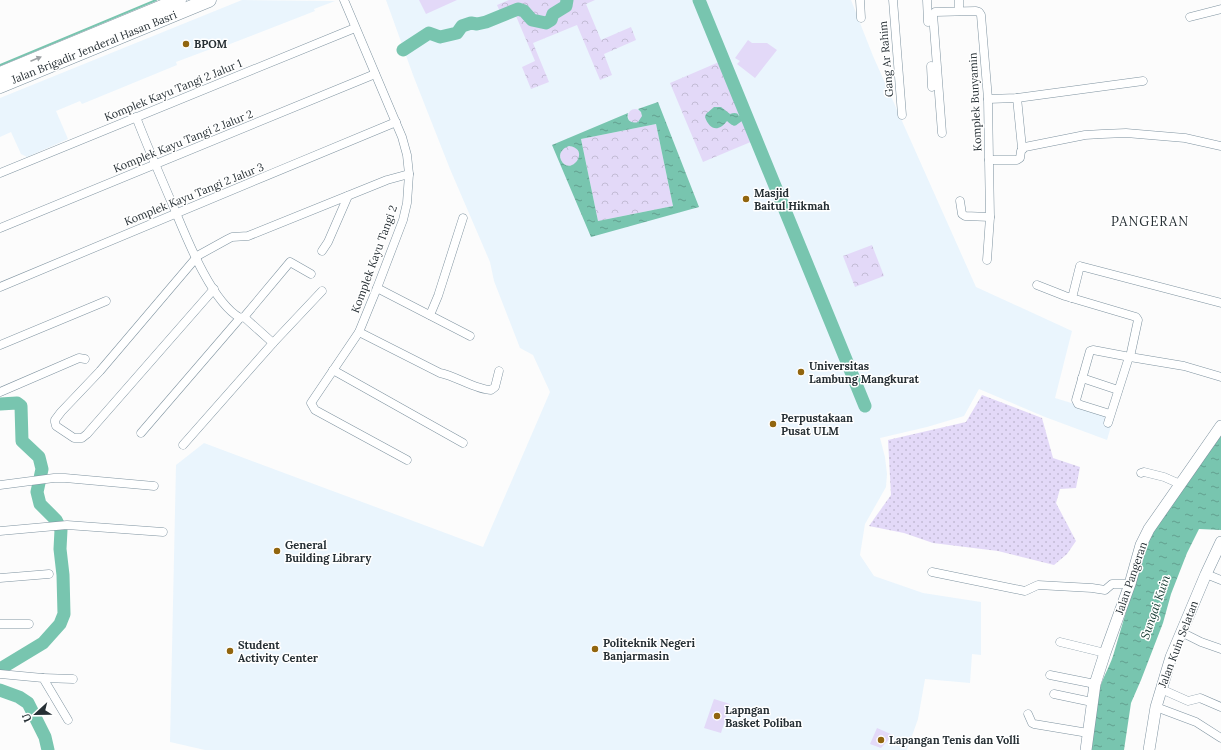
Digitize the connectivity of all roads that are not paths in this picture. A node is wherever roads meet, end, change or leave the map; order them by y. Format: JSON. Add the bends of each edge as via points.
{"nodes":[{"id":1,"x":179,"y":0,"type":"edge"},
{"id":2,"x":209,"y":0,"type":"edge"},
{"id":3,"x":344,"y":0,"type":"edge"},
{"id":4,"x":860,"y":0,"type":"edge"},
{"id":5,"x":893,"y":0,"type":"edge"},
{"id":6,"x":927,"y":0,"type":"edge"},
{"id":7,"x":959,"y":0,"type":"edge"},
{"id":8,"x":164,"y":3,"type":"edge"},
{"id":9,"x":1221,"y":9,"type":"edge"},
{"id":10,"x":959,"y":11,"type":"junction"},
{"id":11,"x":1190,"y":17,"type":"dead end"},
{"id":12,"x":862,"y":18,"type":"dead end"},
{"id":13,"x":355,"y":28,"type":"junction"},
{"id":14,"x":119,"y":31,"type":"junction"},
{"id":15,"x":0,"y":74,"type":"edge"},
{"id":16,"x":375,"y":74,"type":"junction"},
{"id":17,"x":1142,"y":81,"type":"dead end"},
{"id":18,"x":0,"y":86,"type":"edge"},
{"id":19,"x":932,"y":87,"type":"dead end"},
{"id":20,"x":1017,"y":98,"type":"junction"},
{"id":21,"x":988,"y":99,"type":"junction"},
{"id":22,"x":902,"y":115,"type":"dead end"},
{"id":23,"x":136,"y":117,"type":"junction"},
{"id":24,"x":396,"y":122,"type":"junction"},
{"id":25,"x":942,"y":133,"type":"dead end"},
{"id":26,"x":1221,"y":146,"type":"edge"},
{"id":27,"x":1022,"y":148,"type":"junction"},
{"id":28,"x":989,"y":160,"type":"junction"},
{"id":29,"x":155,"y":164,"type":"junction"},
{"id":30,"x":0,"y":173,"type":"edge"},
{"id":31,"x":409,"y":174,"type":"junction"},
{"id":32,"x":348,"y":196,"type":"junction"},
{"id":33,"x":960,"y":201,"type":"dead end"},
{"id":34,"x":176,"y":214,"type":"junction"},
{"id":35,"x":990,"y":217,"type":"junction"},
{"id":36,"x":463,"y":218,"type":"dead end"},
{"id":37,"x":0,"y":228,"type":"edge"},
{"id":38,"x":322,"y":251,"type":"dead end"},
{"id":39,"x":196,"y":258,"type":"junction"},
{"id":40,"x":987,"y":260,"type":"dead end"},
{"id":41,"x":311,"y":274,"type":"dead end"},
{"id":42,"x":1037,"y":285,"type":"dead end"},
{"id":43,"x":0,"y":287,"type":"edge"},
{"id":44,"x":377,"y":288,"type":"junction"},
{"id":45,"x":214,"y":289,"type":"junction"},
{"id":46,"x":322,"y":291,"type":"dead end"},
{"id":47,"x":1072,"y":298,"type":"junction"},
{"id":48,"x":106,"y":301,"type":"dead end"},
{"id":49,"x":1221,"y":303,"type":"edge"},
{"id":50,"x":430,"y":315,"type":"junction"},
{"id":51,"x":242,"y":317,"type":"junction"},
{"id":52,"x":359,"y":332,"type":"junction"},
{"id":53,"x":470,"y":336,"type":"dead end"},
{"id":54,"x":273,"y":343,"type":"junction"},
{"id":55,"x":0,"y":345,"type":"edge"},
{"id":56,"x":1130,"y":357,"type":"junction"},
{"id":57,"x":85,"y":359,"type":"dead end"},
{"id":58,"x":333,"y":370,"type":"junction"},
{"id":59,"x":499,"y":371,"type":"dead end"},
{"id":60,"x":1221,"y":377,"type":"edge"},
{"id":61,"x":1082,"y":378,"type":"junction"},
{"id":62,"x":1118,"y":390,"type":"junction"},
{"id":63,"x":0,"y":392,"type":"edge"},
{"id":64,"x":1110,"y":414,"type":"junction"},
{"id":65,"x":1108,"y":424,"type":"dead end"},
{"id":66,"x":1221,"y":426,"type":"edge"},
{"id":67,"x":141,"y":433,"type":"dead end"},
{"id":68,"x":464,"y":443,"type":"dead end"},
{"id":69,"x":183,"y":446,"type":"dead end"},
{"id":70,"x":407,"y":460,"type":"dead end"},
{"id":71,"x":1141,"y":473,"type":"dead end"},
{"id":72,"x":0,"y":484,"type":"edge"},
{"id":73,"x":1180,"y":484,"type":"junction"},
{"id":74,"x":154,"y":486,"type":"dead end"},
{"id":75,"x":0,"y":531,"type":"edge"},
{"id":76,"x":163,"y":532,"type":"dead end"},
{"id":77,"x":1220,"y":546,"type":"edge"},
{"id":78,"x":932,"y":572,"type":"dead end"},
{"id":79,"x":49,"y":574,"type":"dead end"},
{"id":80,"x":1206,"y":574,"type":"junction"},
{"id":81,"x":0,"y":578,"type":"edge"},
{"id":82,"x":1221,"y":580,"type":"edge"},
{"id":83,"x":1130,"y":584,"type":"junction"},
{"id":84,"x":0,"y":624,"type":"edge"},
{"id":85,"x":29,"y":624,"type":"dead end"},
{"id":86,"x":1181,"y":632,"type":"junction"},
{"id":87,"x":1060,"y":642,"type":"dead end"},
{"id":88,"x":1221,"y":649,"type":"edge"},
{"id":89,"x":1105,"y":653,"type":"junction"},
{"id":90,"x":0,"y":674,"type":"edge"},
{"id":91,"x":1050,"y":676,"type":"dead end"},
{"id":92,"x":43,"y":678,"type":"junction"},
{"id":93,"x":73,"y":679,"type":"dead end"},
{"id":94,"x":1095,"y":684,"type":"junction"},
{"id":95,"x":1161,"y":689,"type":"junction"},
{"id":96,"x":1054,"y":694,"type":"dead end"},
{"id":97,"x":1092,"y":702,"type":"junction"},
{"id":98,"x":1156,"y":707,"type":"junction"},
{"id":99,"x":1221,"y":707,"type":"edge"},
{"id":100,"x":1028,"y":714,"type":"dead end"},
{"id":101,"x":68,"y":720,"type":"dead end"},
{"id":102,"x":1088,"y":733,"type":"junction"},
{"id":103,"x":1221,"y":738,"type":"edge"},
{"id":104,"x":1086,"y":750,"type":"edge"},
{"id":105,"x":1148,"y":750,"type":"edge"}],
"edges":[{"from":1,"to":8,"type":"highway","name":"Jalan Brigadir Jenderal Hasan Basri"},
{"from":2,"to":14,"type":"highway","name":"Jalan Brigadir Jenderal Hasan Basri"},
{"from":3,"to":13,"type":"street","name":"Komplek Kayu Tangi 2"},
{"from":4,"to":12,"type":"street"},
{"from":5,"to":22,"type":"street","name":"Gang Ar Rahim"},
{"from":6,"to":19,"type":"street"},
{"from":7,"to":10,"type":"street"},
{"from":8,"to":14,"type":"highway","name":"Jalan Brigadir Jenderal Hasan Basri"},
{"from":9,"to":11,"type":"street"},
{"from":10,"to":21,"type":"street","name":"Komplek Bunyamin","via":[[976,11],[981,15]]},
{"from":10,"to":25,"type":"street","name":"Komplek Bunyamin","via":[[933,14]]},
{"from":13,"to":16,"type":"street","name":"Komplek Kayu Tangi 2"},
{"from":13,"to":23,"type":"street","name":"Komplek Kayu Tangi 2 Jalur 1"},
{"from":15,"to":14,"type":"highway","name":"Jalan Brigadir Jenderal Hasan Basri","one_way":true},
{"from":14,"to":18,"type":"highway","name":"Jalan Brigadir Jenderal Hasan Basri"},
{"from":16,"to":24,"type":"street","name":"Komplek Kayu Tangi 2"},
{"from":16,"to":29,"type":"street","name":"Komplek Kayu Tangi 2 Jalur 2"},
{"from":17,"to":20,"type":"street"},
{"from":20,"to":21,"type":"street"},
{"from":20,"to":27,"type":"street"},
{"from":21,"to":28,"type":"street","name":"Komplek Bunyamin"},
{"from":23,"to":29,"type":"street"},
{"from":23,"to":30,"type":"street","name":"Komplek Kayu Tangi 2 Jalur 1"},
{"from":24,"to":31,"type":"street","name":"Komplek Kayu Tangi 2","via":[[407,155]]},
{"from":24,"to":34,"type":"street","name":"Komplek Kayu Tangi 2 Jalur 3"},
{"from":26,"to":27,"type":"street","via":[[1185,138],[1102,134]]},
{"from":27,"to":28,"type":"street","name":"Komplek Bunyamin","via":[[1018,160]]},
{"from":28,"to":35,"type":"street"},
{"from":29,"to":34,"type":"street"},
{"from":29,"to":37,"type":"street","name":"Komplek Kayu Tangi 2 Jalur 2"},
{"from":31,"to":32,"type":"street"},
{"from":31,"to":44,"type":"street","name":"Komplek Kayu Tangi 2","via":[[403,220]]},
{"from":32,"to":38,"type":"street"},
{"from":32,"to":39,"type":"street","via":[[248,236],[232,237]]},
{"from":33,"to":35,"type":"street","via":[[963,216]]},
{"from":34,"to":39,"type":"street"},
{"from":34,"to":43,"type":"street","name":"Komplek Kayu Tangi 2 Jalur 3"},
{"from":35,"to":40,"type":"street"},
{"from":36,"to":50,"type":"street"},
{"from":39,"to":45,"type":"street"},
{"from":39,"to":45,"type":"street","via":[[100,371],[61,412],[55,420],[56,426],[76,439],[87,434]]},
{"from":41,"to":51,"type":"street","via":[[290,262]]},
{"from":42,"to":47,"type":"street"},
{"from":44,"to":50,"type":"street"},
{"from":44,"to":52,"type":"street","name":"Komplek Kayu Tangi 2"},
{"from":45,"to":51,"type":"street","via":[[226,305]]},
{"from":46,"to":54,"type":"street"},
{"from":47,"to":49,"type":"street","via":[[1080,266]]},
{"from":47,"to":56,"type":"street","via":[[1137,318]]},
{"from":48,"to":55,"type":"street"},
{"from":50,"to":53,"type":"street"},
{"from":51,"to":54,"type":"street"},
{"from":51,"to":67,"type":"street"},
{"from":52,"to":58,"type":"street","name":"Komplek Kayu Tangi 2"},
{"from":52,"to":59,"type":"street","via":[[440,373],[484,389],[491,390],[495,387]]},
{"from":54,"to":69,"type":"street"},
{"from":56,"to":60,"type":"street","via":[[1184,366]]},
{"from":56,"to":61,"type":"street","via":[[1092,350]]},
{"from":56,"to":62,"type":"street"},
{"from":57,"to":63,"type":"street","via":[[72,360]]},
{"from":58,"to":68,"type":"street"},
{"from":58,"to":70,"type":"street","name":"Komplek Kayu Tangi 2","via":[[311,403],[315,410]]},
{"from":61,"to":62,"type":"street"},
{"from":61,"to":64,"type":"street","via":[[1076,402]]},
{"from":62,"to":64,"type":"street"},
{"from":64,"to":65,"type":"street"},
{"from":66,"to":73,"type":"street","name":"Jalan Pangeran"},
{"from":71,"to":73,"type":"street"},
{"from":72,"to":74,"type":"street","via":[[65,478]]},
{"from":73,"to":83,"type":"street","name":"Jalan Pangeran","via":[[1141,545]]},
{"from":75,"to":76,"type":"street","via":[[67,525]]},
{"from":77,"to":80,"type":"street","name":"Jalan Kuin Selatan"},
{"from":78,"to":83,"type":"street","via":[[1025,591],[1038,585],[1105,590],[1112,584]]},
{"from":79,"to":81,"type":"street"},
{"from":80,"to":82,"type":"street"},
{"from":80,"to":86,"type":"street","name":"Jalan Kuin Selatan"},
{"from":83,"to":89,"type":"street","name":"Jalan Pangeran"},
{"from":84,"to":85,"type":"street"},
{"from":86,"to":88,"type":"street"},
{"from":86,"to":95,"type":"street","name":"Jalan Kuin Selatan"},
{"from":87,"to":89,"type":"street"},
{"from":89,"to":94,"type":"street","name":"Jalan Pangeran"},
{"from":90,"to":92,"type":"street"},
{"from":91,"to":94,"type":"street"},
{"from":92,"to":93,"type":"street"},
{"from":92,"to":101,"type":"street"},
{"from":94,"to":97,"type":"street","name":"Jalan Pangeran"},
{"from":95,"to":98,"type":"street","name":"Jalan Kuin Selatan"},
{"from":95,"to":99,"type":"street","via":[[1188,701],[1200,698]]},
{"from":96,"to":97,"type":"street"},
{"from":97,"to":102,"type":"street","name":"Jalan Pangeran"},
{"from":98,"to":103,"type":"street","via":[[1196,722]]},
{"from":98,"to":105,"type":"street","name":"Jalan Kuin Selatan"},
{"from":100,"to":102,"type":"street","via":[[1034,724]]},
{"from":102,"to":104,"type":"street","name":"Jalan Pangeran"}]}
